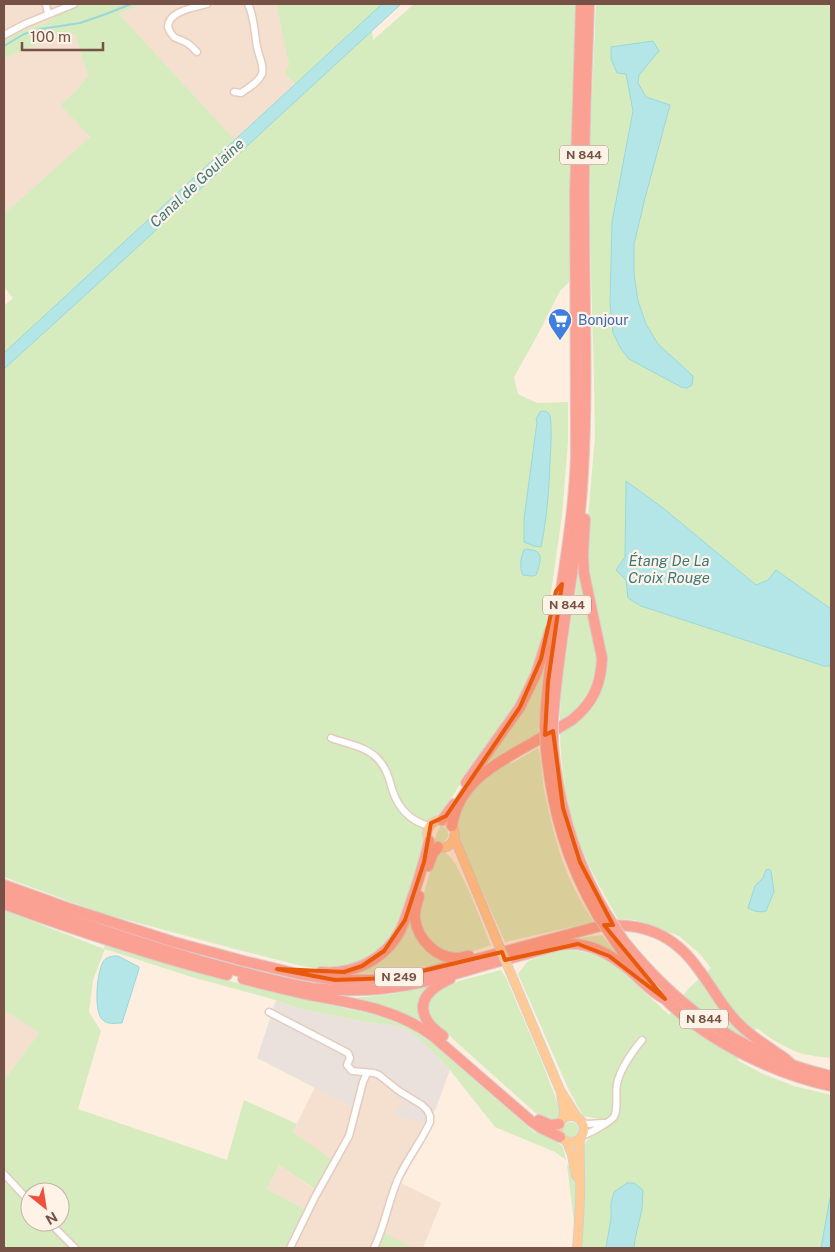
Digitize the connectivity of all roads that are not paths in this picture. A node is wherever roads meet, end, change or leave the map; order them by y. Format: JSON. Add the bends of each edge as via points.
{"nodes":[{"id":1,"x":46,"y":4,"type":"edge"},
{"id":2,"x":74,"y":4,"type":"edge"},
{"id":3,"x":207,"y":4,"type":"edge"},
{"id":4,"x":248,"y":4,"type":"edge"},
{"id":5,"x":581,"y":4,"type":"edge"},
{"id":6,"x":589,"y":4,"type":"edge"},
{"id":7,"x":48,"y":14,"type":"junction"},
{"id":8,"x":4,"y":35,"type":"edge"},
{"id":9,"x":197,"y":52,"type":"dead end"},
{"id":10,"x":234,"y":92,"type":"dead end"},
{"id":11,"x":582,"y":489,"type":"junction"},
{"id":12,"x":562,"y":584,"type":"junction"},
{"id":13,"x":549,"y":724,"type":"junction"},
{"id":14,"x":331,"y":738,"type":"dead end"},
{"id":15,"x":442,"y":820,"type":"junction"},
{"id":16,"x":429,"y":826,"type":"junction"},
{"id":17,"x":452,"y":826,"type":"junction"},
{"id":18,"x":454,"y":837,"type":"junction"},
{"id":19,"x":429,"y":841,"type":"junction"},
{"id":20,"x":443,"y":846,"type":"junction"},
{"id":21,"x":464,"y":865,"type":"junction"},
{"id":22,"x":4,"y":884,"type":"edge"},
{"id":23,"x":4,"y":895,"type":"edge"},
{"id":24,"x":4,"y":904,"type":"edge"},
{"id":25,"x":515,"y":953,"type":"junction"},
{"id":26,"x":277,"y":969,"type":"junction"},
{"id":27,"x":656,"y":988,"type":"junction"},
{"id":28,"x":269,"y":1012,"type":"dead end"},
{"id":29,"x":642,"y":1040,"type":"dead end"},
{"id":30,"x":753,"y":1048,"type":"junction"},
{"id":31,"x":367,"y":1073,"type":"junction"},
{"id":32,"x":831,"y":1076,"type":"edge"},
{"id":33,"x":831,"y":1086,"type":"edge"},
{"id":34,"x":560,"y":1090,"type":"junction"},
{"id":35,"x":580,"y":1120,"type":"junction"},
{"id":36,"x":561,"y":1121,"type":"junction"},
{"id":37,"x":605,"y":1123,"type":"junction"},
{"id":38,"x":581,"y":1138,"type":"junction"},
{"id":39,"x":563,"y":1139,"type":"junction"},
{"id":40,"x":4,"y":1174,"type":"edge"},
{"id":41,"x":20,"y":1191,"type":"edge"},
{"id":42,"x":580,"y":1202,"type":"junction"},
{"id":43,"x":60,"y":1232,"type":"edge"},
{"id":44,"x":75,"y":1248,"type":"edge"},
{"id":45,"x":290,"y":1248,"type":"edge"},
{"id":46,"x":374,"y":1248,"type":"edge"},
{"id":47,"x":577,"y":1248,"type":"edge"}],
"edges":[{"from":1,"to":7,"type":"street"},
{"from":2,"to":7,"type":"street"},
{"from":3,"to":9,"type":"street","via":[[181,12],[170,20],[168,26],[175,38],[188,43]]},
{"from":4,"to":10,"type":"street","via":[[262,73],[259,80],[241,93]]},
{"from":5,"to":12,"type":"highway","number":"N 844","via":[[575,185],[577,448]]},
{"from":6,"to":11,"type":"highway","number":"N 844"},
{"from":7,"to":8,"type":"street"},
{"from":11,"to":13,"type":"highway","number":"N 844"},
{"from":11,"to":17,"type":"highway","via":[[586,499],[584,573],[602,658],[598,687],[590,702],[572,720],[481,774],[458,806]]},
{"from":12,"to":13,"type":"highway","number":"N 844","via":[[548,682]]},
{"from":12,"to":15,"type":"highway","via":[[556,591],[547,640],[528,692]]},
{"from":13,"to":27,"type":"highway","number":"N 844","bridge":true,"via":[[550,788],[579,881],[632,963]]},
{"from":14,"to":16,"type":"street","via":[[376,757],[387,772],[401,808],[421,824]]},
{"from":15,"to":16,"type":"main road"},
{"from":15,"to":17,"type":"main road"},
{"from":16,"to":19,"type":"main road"},
{"from":17,"to":18,"type":"main road"},
{"from":18,"to":20,"type":"main road"},
{"from":18,"to":21,"type":"main road"},
{"from":19,"to":20,"type":"main road","via":[[434,846]]},
{"from":19,"to":26,"type":"highway","via":[[404,920],[384,951],[362,966],[344,972]]},
{"from":20,"to":21,"type":"main road"},
{"from":20,"to":25,"type":"highway","via":[[430,858],[418,900],[415,912],[420,934],[439,954],[452,958]]},
{"from":21,"to":34,"type":"main road","bridge":true},
{"from":22,"to":26,"type":"highway","number":"N 249","via":[[119,925]]},
{"from":23,"to":25,"type":"highway","number":"N 249","via":[[172,952],[312,988],[342,990],[419,983]]},
{"from":24,"to":39,"type":"highway","via":[[132,948],[403,1018],[444,1045],[536,1124]]},
{"from":25,"to":26,"type":"highway","number":"N 249","via":[[393,978],[335,980]]},
{"from":25,"to":27,"type":"highway","number":"N 249","via":[[560,945],[586,946],[603,952]]},
{"from":25,"to":30,"type":"highway","number":"N 249","via":[[582,930],[611,925],[653,931],[679,947],[693,962]]},
{"from":25,"to":36,"type":"highway","via":[[485,969],[439,985],[425,997],[424,1013],[433,1027],[536,1118],[550,1125]]},
{"from":27,"to":30,"type":"highway","number":"N 844","via":[[674,995],[702,1018]]},
{"from":27,"to":30,"type":"highway","number":"N 844","via":[[703,1030]]},
{"from":28,"to":31,"type":"street","via":[[348,1053],[349,1068]]},
{"from":29,"to":37,"type":"street","via":[[617,1083],[615,1114]]},
{"from":30,"to":32,"type":"highway","number":"N 249","via":[[774,1051],[792,1064]]},
{"from":30,"to":33,"type":"highway","number":"N 844","via":[[793,1075]]},
{"from":31,"to":45,"type":"street","via":[[349,1136],[314,1197]]},
{"from":31,"to":46,"type":"street","via":[[379,1075],[422,1105],[430,1118],[428,1128],[399,1176]]},
{"from":34,"to":35,"type":"main road"},
{"from":34,"to":36,"type":"main road","via":[[564,1110]]},
{"from":35,"to":36,"type":"main road","via":[[570,1116]]},
{"from":35,"to":37,"type":"street","via":[[587,1124]]},
{"from":35,"to":38,"type":"main road","via":[[584,1129]]},
{"from":36,"to":39,"type":"main road","via":[[558,1128]]},
{"from":37,"to":38,"type":"street"},
{"from":38,"to":39,"type":"main road","via":[[574,1142]]},
{"from":38,"to":42,"type":"main road"},
{"from":39,"to":42,"type":"main road","via":[[572,1155]]},
{"from":40,"to":41,"type":"street"},
{"from":42,"to":47,"type":"main road"},
{"from":43,"to":44,"type":"street"}]}
